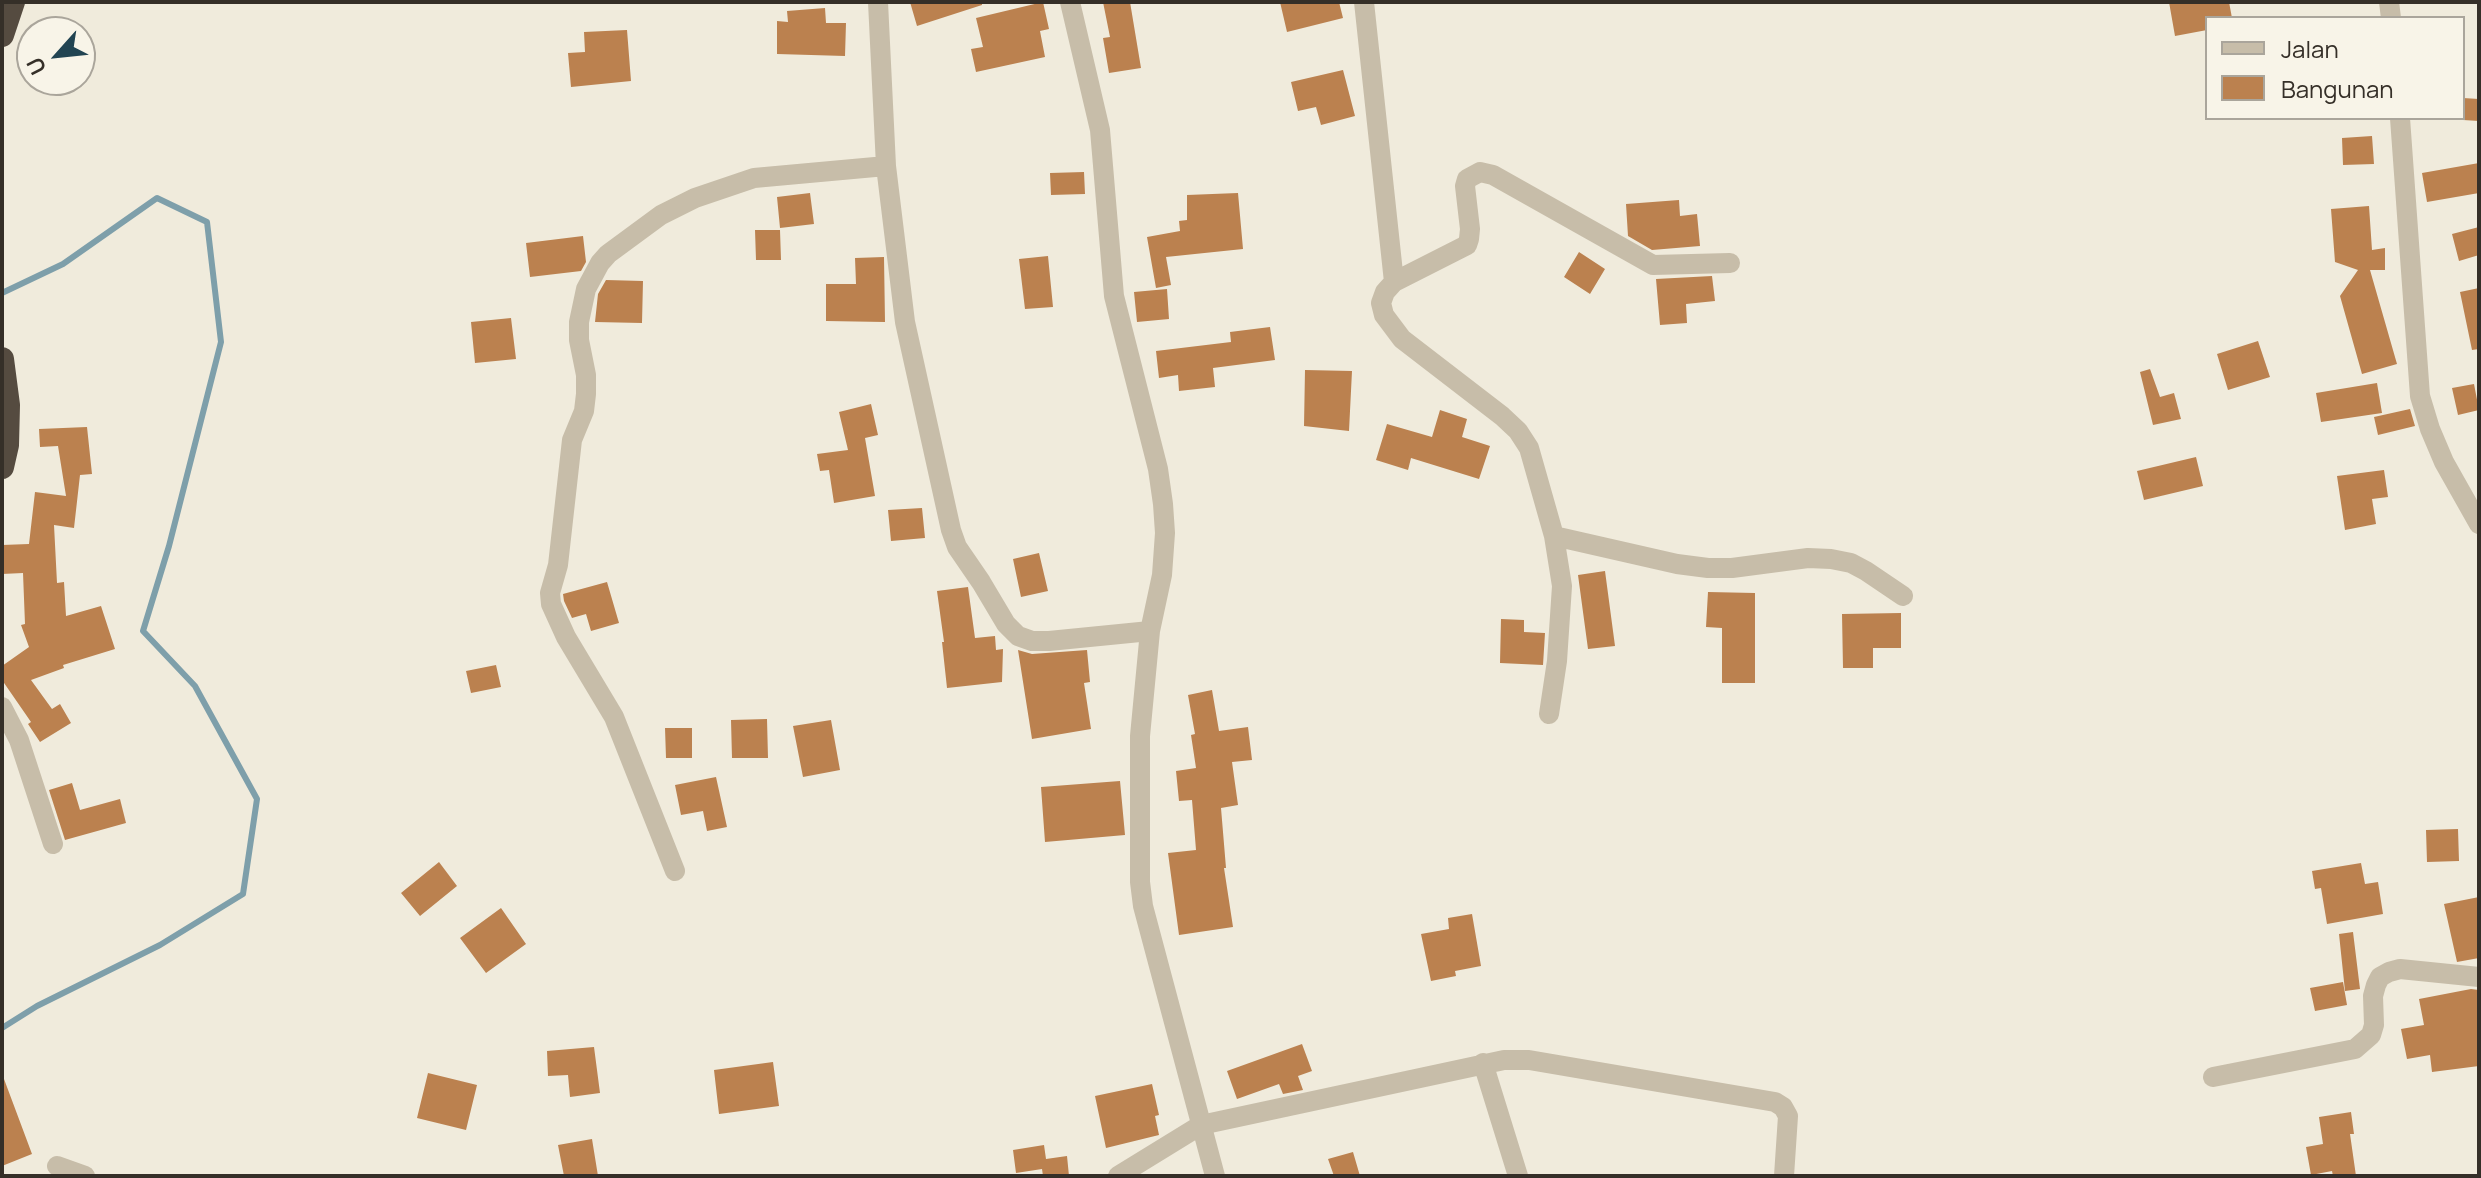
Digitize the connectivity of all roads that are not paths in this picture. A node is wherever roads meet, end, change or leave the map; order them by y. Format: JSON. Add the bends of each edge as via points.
{"nodes":[{"id":1,"x":13,"y":2,"type":"edge"},
{"id":2,"x":878,"y":2,"type":"edge"},
{"id":3,"x":1070,"y":2,"type":"edge"},
{"id":4,"x":1364,"y":2,"type":"edge"},
{"id":5,"x":2,"y":35,"type":"edge"},
{"id":6,"x":2400,"y":120,"type":"edge"},
{"id":7,"x":886,"y":166,"type":"junction"},
{"id":8,"x":1730,"y":263,"type":"dead end"},
{"id":9,"x":1394,"y":282,"type":"junction"},
{"id":10,"x":2,"y":359,"type":"edge"},
{"id":11,"x":2,"y":467,"type":"edge"},
{"id":12,"x":2479,"y":524,"type":"edge"},
{"id":13,"x":1554,"y":536,"type":"junction"},
{"id":14,"x":1903,"y":596,"type":"dead end"},
{"id":15,"x":1150,"y":631,"type":"junction"},
{"id":16,"x":2,"y":707,"type":"edge"},
{"id":17,"x":1549,"y":714,"type":"dead end"},
{"id":18,"x":53,"y":844,"type":"dead end"},
{"id":19,"x":675,"y":871,"type":"dead end"},
{"id":20,"x":2479,"y":977,"type":"edge"},
{"id":21,"x":1483,"y":1063,"type":"junction"},
{"id":22,"x":2213,"y":1077,"type":"dead end"},
{"id":23,"x":1201,"y":1125,"type":"junction"},
{"id":24,"x":57,"y":1166,"type":"dead end"},
{"id":25,"x":85,"y":1176,"type":"edge"},
{"id":26,"x":1118,"y":1176,"type":"edge"},
{"id":27,"x":1215,"y":1176,"type":"edge"},
{"id":28,"x":1518,"y":1176,"type":"edge"},
{"id":29,"x":1784,"y":1176,"type":"edge"}],
"edges":[{"from":1,"to":5,"type":"highway"},
{"from":2,"to":7,"type":"street"},
{"from":3,"to":15,"type":"street","via":[[1100,130],[1114,296],[1163,504],[1162,575]]},
{"from":4,"to":9,"type":"street"},
{"from":6,"to":12,"type":"street","via":[[2420,396],[2444,462]]},
{"from":7,"to":15,"type":"street","via":[[905,322],[951,530],[964,560],[1018,636],[1049,641]]},
{"from":7,"to":19,"type":"street","via":[[754,178],[695,198],[661,215],[608,254],[584,297],[579,340],[586,394],[572,440],[551,604],[614,717]]},
{"from":8,"to":9,"type":"street","via":[[1653,265],[1480,172],[1465,186],[1467,245]]},
{"from":9,"to":13,"type":"street","via":[[1381,303],[1390,326],[1518,431],[1529,448]]},
{"from":10,"to":11,"type":"highway","via":[[8,405]]},
{"from":13,"to":14,"type":"street","via":[[1708,568],[1831,559],[1851,563]]},
{"from":13,"to":17,"type":"street","via":[[1562,586]]},
{"from":15,"to":23,"type":"street","via":[[1140,736],[1140,882]]},
{"from":16,"to":18,"type":"street","via":[[19,740]]},
{"from":20,"to":22,"type":"street","via":[[2389,972],[2376,985],[2371,1035],[2355,1049]]},
{"from":21,"to":23,"type":"street"},
{"from":21,"to":28,"type":"street"},
{"from":21,"to":29,"type":"street","via":[[1529,1060],[1775,1102],[1788,1116]]},
{"from":23,"to":26,"type":"street"},
{"from":23,"to":27,"type":"street"},
{"from":24,"to":25,"type":"street"}]}
